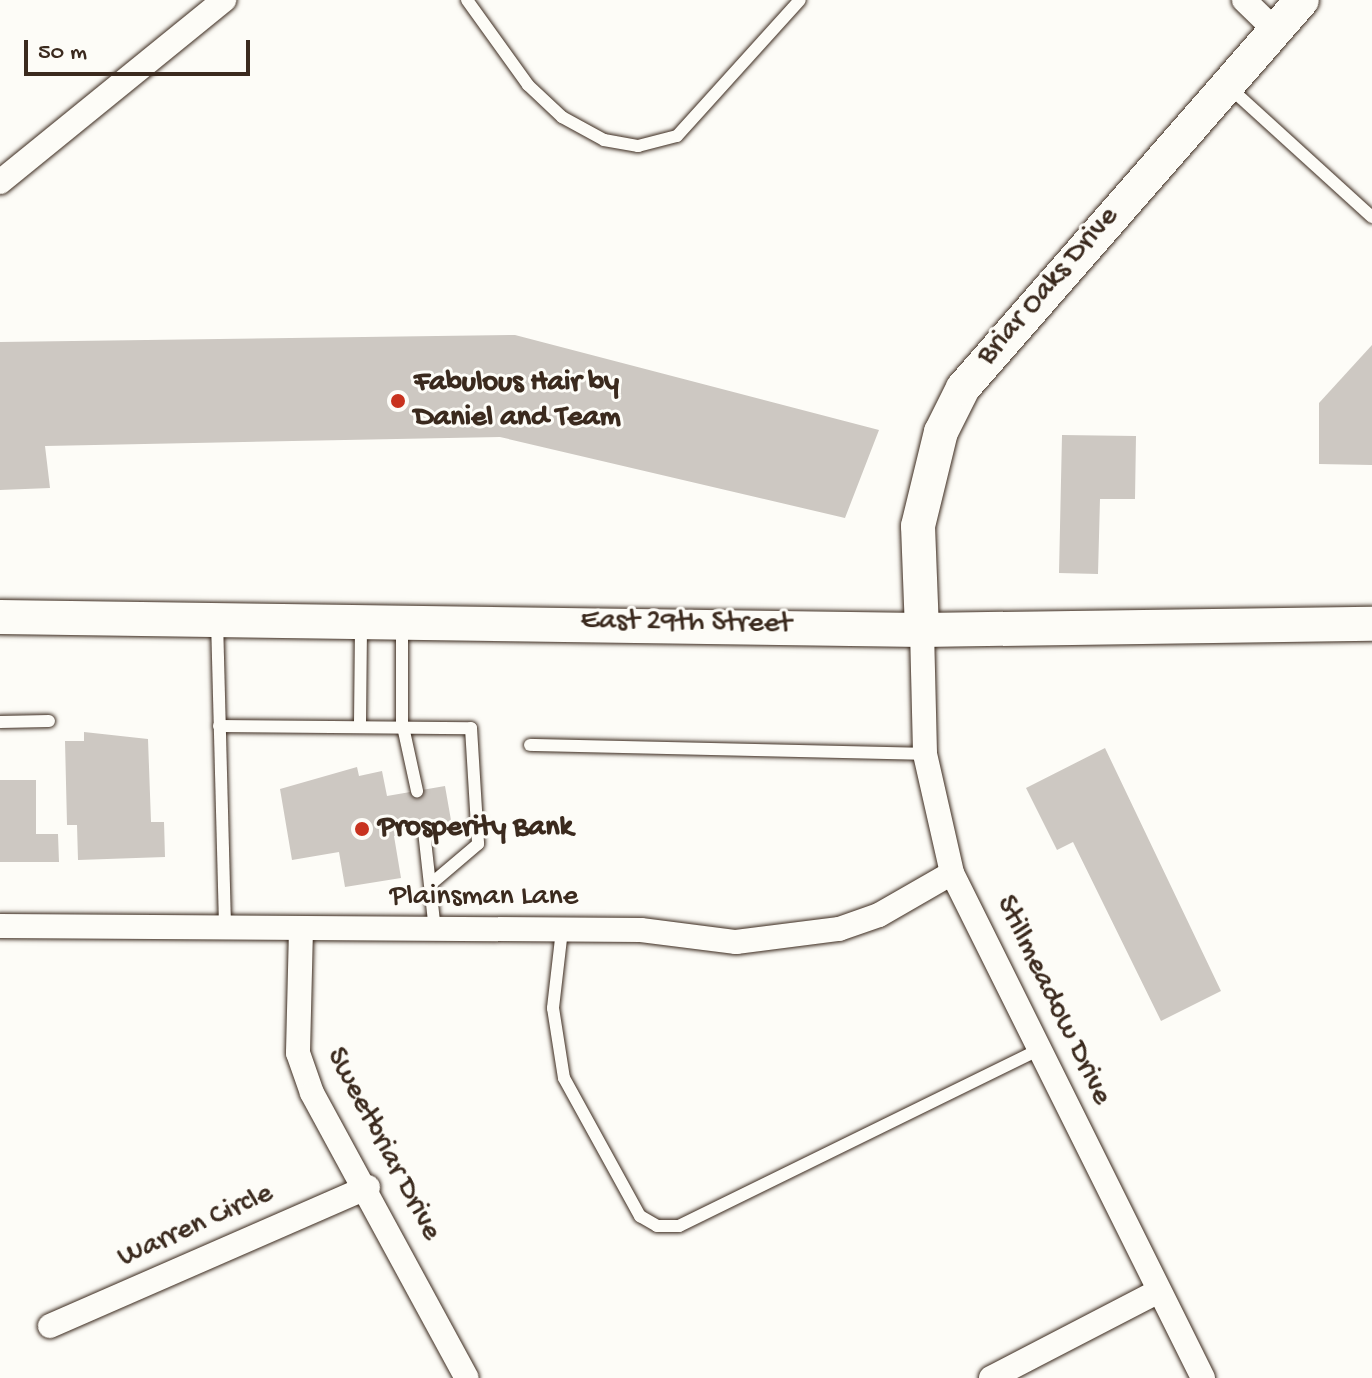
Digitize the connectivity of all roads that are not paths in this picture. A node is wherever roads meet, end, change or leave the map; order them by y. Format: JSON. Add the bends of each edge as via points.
{"nodes":[{"id":1,"x":224,"y":0,"type":"edge"},
{"id":2,"x":467,"y":0,"type":"edge"},
{"id":3,"x":800,"y":0,"type":"edge"},
{"id":4,"x":1244,"y":0,"type":"edge"},
{"id":5,"x":1302,"y":0,"type":"edge"},
{"id":6,"x":1275,"y":30,"type":"junction"},
{"id":7,"x":1226,"y":85,"type":"junction"},
{"id":8,"x":0,"y":182,"type":"edge"},
{"id":9,"x":1372,"y":217,"type":"edge"},
{"id":10,"x":0,"y":617,"type":"edge"},
{"id":11,"x":217,"y":617,"type":"junction"},
{"id":12,"x":361,"y":618,"type":"junction"},
{"id":13,"x":402,"y":618,"type":"junction"},
{"id":14,"x":1372,"y":624,"type":"edge"},
{"id":15,"x":922,"y":630,"type":"junction"},
{"id":16,"x":49,"y":721,"type":"dead end"},
{"id":17,"x":0,"y":722,"type":"edge"},
{"id":18,"x":402,"y":722,"type":"junction"},
{"id":19,"x":360,"y":723,"type":"junction"},
{"id":20,"x":219,"y":726,"type":"junction"},
{"id":21,"x":530,"y":745,"type":"dead end"},
{"id":22,"x":925,"y":754,"type":"junction"},
{"id":23,"x":417,"y":791,"type":"dead end"},
{"id":24,"x":424,"y":831,"type":"dead end"},
{"id":25,"x":952,"y":873,"type":"junction"},
{"id":26,"x":432,"y":883,"type":"junction"},
{"id":27,"x":0,"y":926,"type":"edge"},
{"id":28,"x":225,"y":928,"type":"junction"},
{"id":29,"x":301,"y":929,"type":"junction"},
{"id":30,"x":435,"y":930,"type":"junction"},
{"id":31,"x":562,"y":930,"type":"junction"},
{"id":32,"x":1041,"y":1049,"type":"junction"},
{"id":33,"x":368,"y":1187,"type":"junction"},
{"id":34,"x":1159,"y":1291,"type":"junction"},
{"id":35,"x":50,"y":1326,"type":"dead end"},
{"id":36,"x":467,"y":1378,"type":"edge"},
{"id":37,"x":991,"y":1378,"type":"edge"},
{"id":38,"x":1203,"y":1378,"type":"edge"}],
"edges":[{"from":1,"to":8,"type":"street"},
{"from":2,"to":3,"type":"lane","via":[[528,85],[562,117],[604,140],[638,146],[677,136]]},
{"from":4,"to":6,"type":"street"},
{"from":5,"to":6,"type":"main road","name":"Briar Oaks Drive"},
{"from":6,"to":7,"type":"main road","name":"Briar Oaks Drive"},
{"from":7,"to":9,"type":"lane"},
{"from":7,"to":15,"type":"main road","name":"Briar Oaks Drive","via":[[963,388],[941,432],[918,526]]},
{"from":10,"to":11,"type":"main road","name":"East 29th Street"},
{"from":11,"to":12,"type":"main road","name":"East 29th Street"},
{"from":11,"to":20,"type":"lane"},
{"from":12,"to":13,"type":"main road","name":"East 29th Street"},
{"from":12,"to":19,"type":"lane"},
{"from":13,"to":15,"type":"main road","name":"East 29th Street"},
{"from":13,"to":18,"type":"lane"},
{"from":14,"to":15,"type":"main road","name":"East 29th Street"},
{"from":15,"to":22,"type":"street","name":"Stillmeadow Drive"},
{"from":16,"to":17,"type":"lane"},
{"from":18,"to":19,"type":"lane"},
{"from":18,"to":23,"type":"lane"},
{"from":18,"to":26,"type":"lane","via":[[471,728],[478,844]]},
{"from":19,"to":20,"type":"lane"},
{"from":20,"to":28,"type":"lane"},
{"from":21,"to":22,"type":"lane"},
{"from":22,"to":25,"type":"street","name":"Stillmeadow Drive"},
{"from":24,"to":26,"type":"lane"},
{"from":25,"to":31,"type":"street","name":"Plainsman Lane","via":[[879,915],[839,929],[736,942]]},
{"from":25,"to":32,"type":"street","name":"Stillmeadow Drive"},
{"from":26,"to":30,"type":"lane"},
{"from":27,"to":28,"type":"street","name":"Plainsman Lane"},
{"from":28,"to":29,"type":"street","name":"Plainsman Lane"},
{"from":29,"to":30,"type":"street","name":"Plainsman Lane"},
{"from":29,"to":33,"type":"street","name":"Sweetbriar Drive","via":[[298,1053],[312,1093]]},
{"from":30,"to":31,"type":"street","name":"Plainsman Lane"},
{"from":31,"to":32,"type":"lane","via":[[553,1008],[564,1078],[640,1216],[657,1226],[679,1226]]},
{"from":32,"to":34,"type":"street","name":"Stillmeadow Drive"},
{"from":33,"to":35,"type":"street","name":"Warren Circle"},
{"from":33,"to":36,"type":"street","name":"Sweetbriar Drive"},
{"from":34,"to":37,"type":"street"},
{"from":34,"to":38,"type":"street","name":"Stillmeadow Drive"}]}
